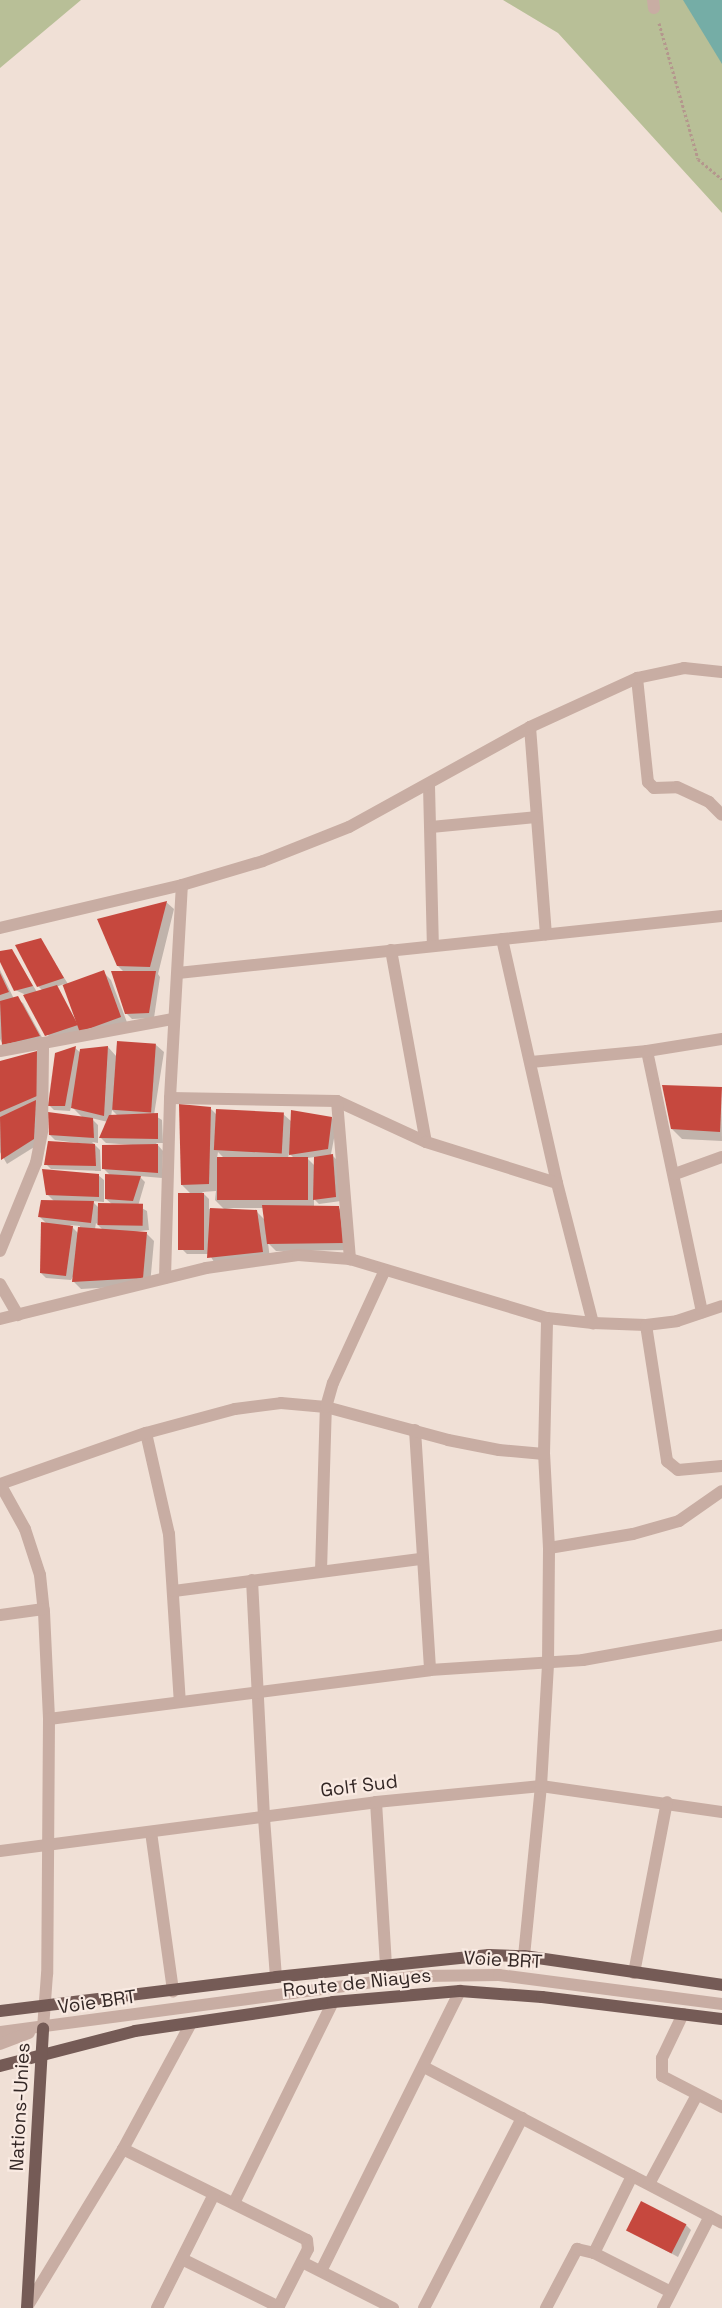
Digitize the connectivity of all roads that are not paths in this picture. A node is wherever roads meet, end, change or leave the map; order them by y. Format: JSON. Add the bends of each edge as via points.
{"nodes":[{"id":1,"x":722,"y":672,"type":"edge"},
{"id":2,"x":637,"y":678,"type":"junction"},
{"id":3,"x":530,"y":727,"type":"junction"},
{"id":4,"x":428,"y":786,"type":"junction"},
{"id":5,"x":722,"y":815,"type":"edge"},
{"id":6,"x":536,"y":817,"type":"junction"},
{"id":7,"x":431,"y":827,"type":"junction"},
{"id":8,"x":182,"y":885,"type":"junction"},
{"id":9,"x":722,"y":916,"type":"edge"},
{"id":10,"x":0,"y":928,"type":"edge"},
{"id":11,"x":546,"y":934,"type":"junction"},
{"id":12,"x":502,"y":939,"type":"junction"},
{"id":13,"x":433,"y":945,"type":"junction"},
{"id":14,"x":391,"y":950,"type":"junction"},
{"id":15,"x":178,"y":973,"type":"junction"},
{"id":16,"x":173,"y":1019,"type":"junction"},
{"id":17,"x":722,"y":1039,"type":"edge"},
{"id":18,"x":43,"y":1043,"type":"junction"},
{"id":19,"x":0,"y":1051,"type":"edge"},
{"id":20,"x":647,"y":1051,"type":"junction"},
{"id":21,"x":530,"y":1062,"type":"junction"},
{"id":22,"x":170,"y":1098,"type":"junction"},
{"id":23,"x":337,"y":1101,"type":"junction"},
{"id":24,"x":426,"y":1142,"type":"junction"},
{"id":25,"x":722,"y":1157,"type":"edge"},
{"id":26,"x":675,"y":1174,"type":"junction"},
{"id":27,"x":557,"y":1183,"type":"junction"},
{"id":28,"x":0,"y":1252,"type":"edge"},
{"id":29,"x":350,"y":1259,"type":"junction"},
{"id":30,"x":385,"y":1270,"type":"junction"},
{"id":31,"x":166,"y":1278,"type":"junction"},
{"id":32,"x":0,"y":1284,"type":"edge"},
{"id":33,"x":722,"y":1306,"type":"edge"},
{"id":34,"x":702,"y":1312,"type":"junction"},
{"id":35,"x":18,"y":1315,"type":"junction"},
{"id":36,"x":547,"y":1318,"type":"junction"},
{"id":37,"x":0,"y":1319,"type":"edge"},
{"id":38,"x":593,"y":1323,"type":"junction"},
{"id":39,"x":646,"y":1325,"type":"junction"},
{"id":40,"x":326,"y":1407,"type":"junction"},
{"id":41,"x":416,"y":1430,"type":"junction"},
{"id":42,"x":146,"y":1433,"type":"junction"},
{"id":43,"x":544,"y":1454,"type":"junction"},
{"id":44,"x":722,"y":1466,"type":"edge"},
{"id":45,"x":0,"y":1484,"type":"edge"},
{"id":46,"x":722,"y":1491,"type":"edge"},
{"id":47,"x":549,"y":1548,"type":"junction"},
{"id":48,"x":422,"y":1559,"type":"junction"},
{"id":49,"x":321,"y":1571,"type":"junction"},
{"id":50,"x":252,"y":1580,"type":"junction"},
{"id":51,"x":174,"y":1591,"type":"junction"},
{"id":52,"x":44,"y":1609,"type":"junction"},
{"id":53,"x":0,"y":1615,"type":"edge"},
{"id":54,"x":722,"y":1634,"type":"edge"},
{"id":55,"x":548,"y":1664,"type":"junction"},
{"id":56,"x":430,"y":1670,"type":"junction"},
{"id":57,"x":258,"y":1694,"type":"junction"},
{"id":58,"x":180,"y":1702,"type":"junction"},
{"id":59,"x":48,"y":1719,"type":"junction"},
{"id":60,"x":541,"y":1786,"type":"junction"},
{"id":61,"x":376,"y":1802,"type":"junction"},
{"id":62,"x":667,"y":1802,"type":"junction"},
{"id":63,"x":722,"y":1812,"type":"edge"},
{"id":64,"x":264,"y":1818,"type":"junction"},
{"id":65,"x":151,"y":1832,"type":"junction"},
{"id":66,"x":45,"y":1845,"type":"junction"},
{"id":67,"x":0,"y":1851,"type":"edge"},
{"id":68,"x":524,"y":1956,"type":"junction"},
{"id":69,"x":386,"y":1964,"type":"junction"},
{"id":70,"x":634,"y":1973,"type":"junction"},
{"id":71,"x":276,"y":1977,"type":"junction"},
{"id":72,"x":722,"y":1985,"type":"edge"},
{"id":73,"x":173,"y":1991,"type":"junction"},
{"id":74,"x":460,"y":1991,"type":"junction"},
{"id":75,"x":333,"y":2002,"type":"junction"},
{"id":76,"x":722,"y":2004,"type":"edge"},
{"id":77,"x":45,"y":2005,"type":"junction"},
{"id":78,"x":0,"y":2011,"type":"edge"},
{"id":79,"x":683,"y":2014,"type":"junction"},
{"id":80,"x":722,"y":2019,"type":"edge"},
{"id":81,"x":191,"y":2023,"type":"junction"},
{"id":82,"x":43,"y":2028,"type":"junction"},
{"id":83,"x":0,"y":2032,"type":"edge"},
{"id":84,"x":0,"y":2044,"type":"edge"},
{"id":85,"x":42,"y":2053,"type":"junction"},
{"id":86,"x":0,"y":2066,"type":"edge"},
{"id":87,"x":424,"y":2067,"type":"junction"},
{"id":88,"x":696,"y":2094,"type":"junction"},
{"id":89,"x":722,"y":2107,"type":"edge"},
{"id":90,"x":522,"y":2118,"type":"junction"},
{"id":91,"x":123,"y":2149,"type":"junction"},
{"id":92,"x":632,"y":2176,"type":"junction"},
{"id":93,"x":649,"y":2184,"type":"junction"},
{"id":94,"x":214,"y":2194,"type":"junction"},
{"id":95,"x":234,"y":2203,"type":"junction"},
{"id":96,"x":710,"y":2216,"type":"junction"},
{"id":97,"x":722,"y":2222,"type":"edge"},
{"id":98,"x":594,"y":2254,"type":"junction"},
{"id":99,"x":182,"y":2259,"type":"junction"},
{"id":100,"x":302,"y":2262,"type":"junction"},
{"id":101,"x":321,"y":2271,"type":"junction"},
{"id":102,"x":671,"y":2292,"type":"junction"},
{"id":103,"x":27,"y":2307,"type":"edge"},
{"id":104,"x":279,"y":2307,"type":"edge"},
{"id":105,"x":158,"y":2308,"type":"edge"},
{"id":106,"x":393,"y":2308,"type":"edge"},
{"id":107,"x":424,"y":2308,"type":"edge"},
{"id":108,"x":546,"y":2308,"type":"edge"},
{"id":109,"x":663,"y":2308,"type":"edge"}],
"edges":[{"from":1,"to":2,"type":"street","via":[[684,668]]},
{"from":2,"to":3,"type":"street"},
{"from":2,"to":5,"type":"street","via":[[648,782],[654,788],[677,787],[709,802]]},
{"from":3,"to":4,"type":"street"},
{"from":3,"to":6,"type":"street"},
{"from":4,"to":7,"type":"street"},
{"from":4,"to":8,"type":"street","via":[[348,827],[263,861]]},
{"from":6,"to":7,"type":"street"},
{"from":6,"to":11,"type":"street"},
{"from":7,"to":13,"type":"street"},
{"from":8,"to":10,"type":"street"},
{"from":8,"to":15,"type":"street"},
{"from":9,"to":11,"type":"street"},
{"from":11,"to":12,"type":"street"},
{"from":12,"to":13,"type":"street"},
{"from":12,"to":21,"type":"street"},
{"from":13,"to":14,"type":"street"},
{"from":14,"to":15,"type":"street"},
{"from":14,"to":24,"type":"street"},
{"from":15,"to":16,"type":"street"},
{"from":16,"to":18,"type":"street"},
{"from":16,"to":22,"type":"street"},
{"from":17,"to":20,"type":"street"},
{"from":18,"to":19,"type":"street"},
{"from":18,"to":28,"type":"street","via":[[42,1131],[36,1163]]},
{"from":20,"to":21,"type":"street"},
{"from":20,"to":26,"type":"street"},
{"from":21,"to":27,"type":"street"},
{"from":22,"to":23,"type":"street"},
{"from":22,"to":31,"type":"street"},
{"from":23,"to":24,"type":"street"},
{"from":23,"to":29,"type":"street"},
{"from":24,"to":27,"type":"street"},
{"from":25,"to":26,"type":"street"},
{"from":26,"to":34,"type":"street"},
{"from":27,"to":38,"type":"street"},
{"from":29,"to":30,"type":"street"},
{"from":29,"to":31,"type":"street","via":[[298,1255],[249,1260]]},
{"from":30,"to":36,"type":"street"},
{"from":30,"to":40,"type":"street","via":[[333,1383]]},
{"from":31,"to":35,"type":"street"},
{"from":32,"to":35,"type":"street"},
{"from":33,"to":34,"type":"street"},
{"from":34,"to":39,"type":"street","via":[[677,1321]]},
{"from":35,"to":37,"type":"street"},
{"from":36,"to":38,"type":"street"},
{"from":36,"to":43,"type":"street"},
{"from":38,"to":39,"type":"street"},
{"from":39,"to":44,"type":"street","via":[[668,1461],[678,1470]]},
{"from":40,"to":41,"type":"street"},
{"from":40,"to":42,"type":"street","via":[[281,1403],[235,1409]]},
{"from":40,"to":49,"type":"street"},
{"from":41,"to":43,"type":"street","via":[[499,1450]]},
{"from":41,"to":48,"type":"street"},
{"from":42,"to":45,"type":"street"},
{"from":42,"to":51,"type":"street","via":[[170,1534]]},
{"from":43,"to":47,"type":"street"},
{"from":45,"to":52,"type":"street","via":[[25,1529],[40,1574]]},
{"from":46,"to":47,"type":"street","via":[[679,1521],[634,1534]]},
{"from":47,"to":55,"type":"street"},
{"from":48,"to":49,"type":"street"},
{"from":48,"to":56,"type":"street"},
{"from":49,"to":50,"type":"street"},
{"from":50,"to":51,"type":"street"},
{"from":50,"to":57,"type":"street"},
{"from":51,"to":58,"type":"street"},
{"from":52,"to":53,"type":"street"},
{"from":52,"to":59,"type":"street"},
{"from":54,"to":55,"type":"street"},
{"from":55,"to":56,"type":"street"},
{"from":55,"to":60,"type":"street"},
{"from":56,"to":57,"type":"street"},
{"from":57,"to":58,"type":"street"},
{"from":57,"to":64,"type":"street"},
{"from":58,"to":59,"type":"street"},
{"from":59,"to":66,"type":"street"},
{"from":60,"to":61,"type":"street","name":"Golf Sud"},
{"from":60,"to":62,"type":"street","name":"Golf Sud"},
{"from":60,"to":68,"type":"street"},
{"from":61,"to":64,"type":"street","name":"Golf Sud"},
{"from":61,"to":69,"type":"street"},
{"from":62,"to":63,"type":"street","name":"Golf Sud"},
{"from":62,"to":70,"type":"street"},
{"from":64,"to":65,"type":"street","name":"Golf Sud"},
{"from":64,"to":71,"type":"street"},
{"from":65,"to":66,"type":"street","name":"Golf Sud"},
{"from":65,"to":73,"type":"street"},
{"from":66,"to":67,"type":"street","name":"Golf Sud"},
{"from":66,"to":77,"type":"street"},
{"from":68,"to":69,"type":"main road","name":"Route de Niayes"},
{"from":68,"to":70,"type":"main road","name":"Route de Niayes"},
{"from":69,"to":71,"type":"main road","name":"Route de Niayes"},
{"from":70,"to":72,"type":"main road","name":"Route de Niayes"},
{"from":71,"to":73,"type":"main road","name":"Route de Niayes"},
{"from":73,"to":77,"type":"main road","name":"Route de Niayes"},
{"from":74,"to":75,"type":"main road","name":"Route de Niayes"},
{"from":74,"to":79,"type":"main road","name":"Route de Niayes","via":[[542,1996]]},
{"from":74,"to":87,"type":"street"},
{"from":75,"to":81,"type":"main road","name":"Route de Niayes"},
{"from":75,"to":95,"type":"street"},
{"from":76,"to":82,"type":"street","name":"Voie BRT","via":[[499,1975],[422,1976]]},
{"from":77,"to":78,"type":"main road","name":"Route de Niayes"},
{"from":77,"to":82,"type":"street"},
{"from":79,"to":80,"type":"main road","name":"Route de Niayes"},
{"from":79,"to":88,"type":"street","via":[[659,2068],[662,2076]]},
{"from":81,"to":85,"type":"main road","name":"Route de Niayes","via":[[135,2031]]},
{"from":81,"to":91,"type":"street"},
{"from":82,"to":83,"type":"street","name":"Voie BRT"},
{"from":82,"to":84,"type":"street","name":"Voie BRT"},
{"from":82,"to":85,"type":"main road","name":"Nations-Unies"},
{"from":85,"to":86,"type":"main road","name":"Route de Niayes"},
{"from":85,"to":103,"type":"main road","name":"Nations-Unies"},
{"from":87,"to":90,"type":"street"},
{"from":87,"to":101,"type":"street"},
{"from":88,"to":89,"type":"street"},
{"from":88,"to":93,"type":"street"},
{"from":90,"to":92,"type":"street"},
{"from":90,"to":107,"type":"street"},
{"from":91,"to":94,"type":"street"},
{"from":91,"to":103,"type":"street"},
{"from":92,"to":93,"type":"street"},
{"from":92,"to":98,"type":"street"},
{"from":93,"to":96,"type":"street"},
{"from":94,"to":95,"type":"street"},
{"from":94,"to":99,"type":"street"},
{"from":95,"to":100,"type":"street","via":[[307,2240],[310,2244]]},
{"from":96,"to":97,"type":"street"},
{"from":96,"to":102,"type":"street"},
{"from":98,"to":102,"type":"street"},
{"from":98,"to":108,"type":"street","via":[[583,2248],[574,2253]]},
{"from":99,"to":104,"type":"street"},
{"from":99,"to":105,"type":"street"},
{"from":100,"to":101,"type":"street"},
{"from":100,"to":104,"type":"street"},
{"from":101,"to":106,"type":"street"},
{"from":102,"to":109,"type":"street"}]}
